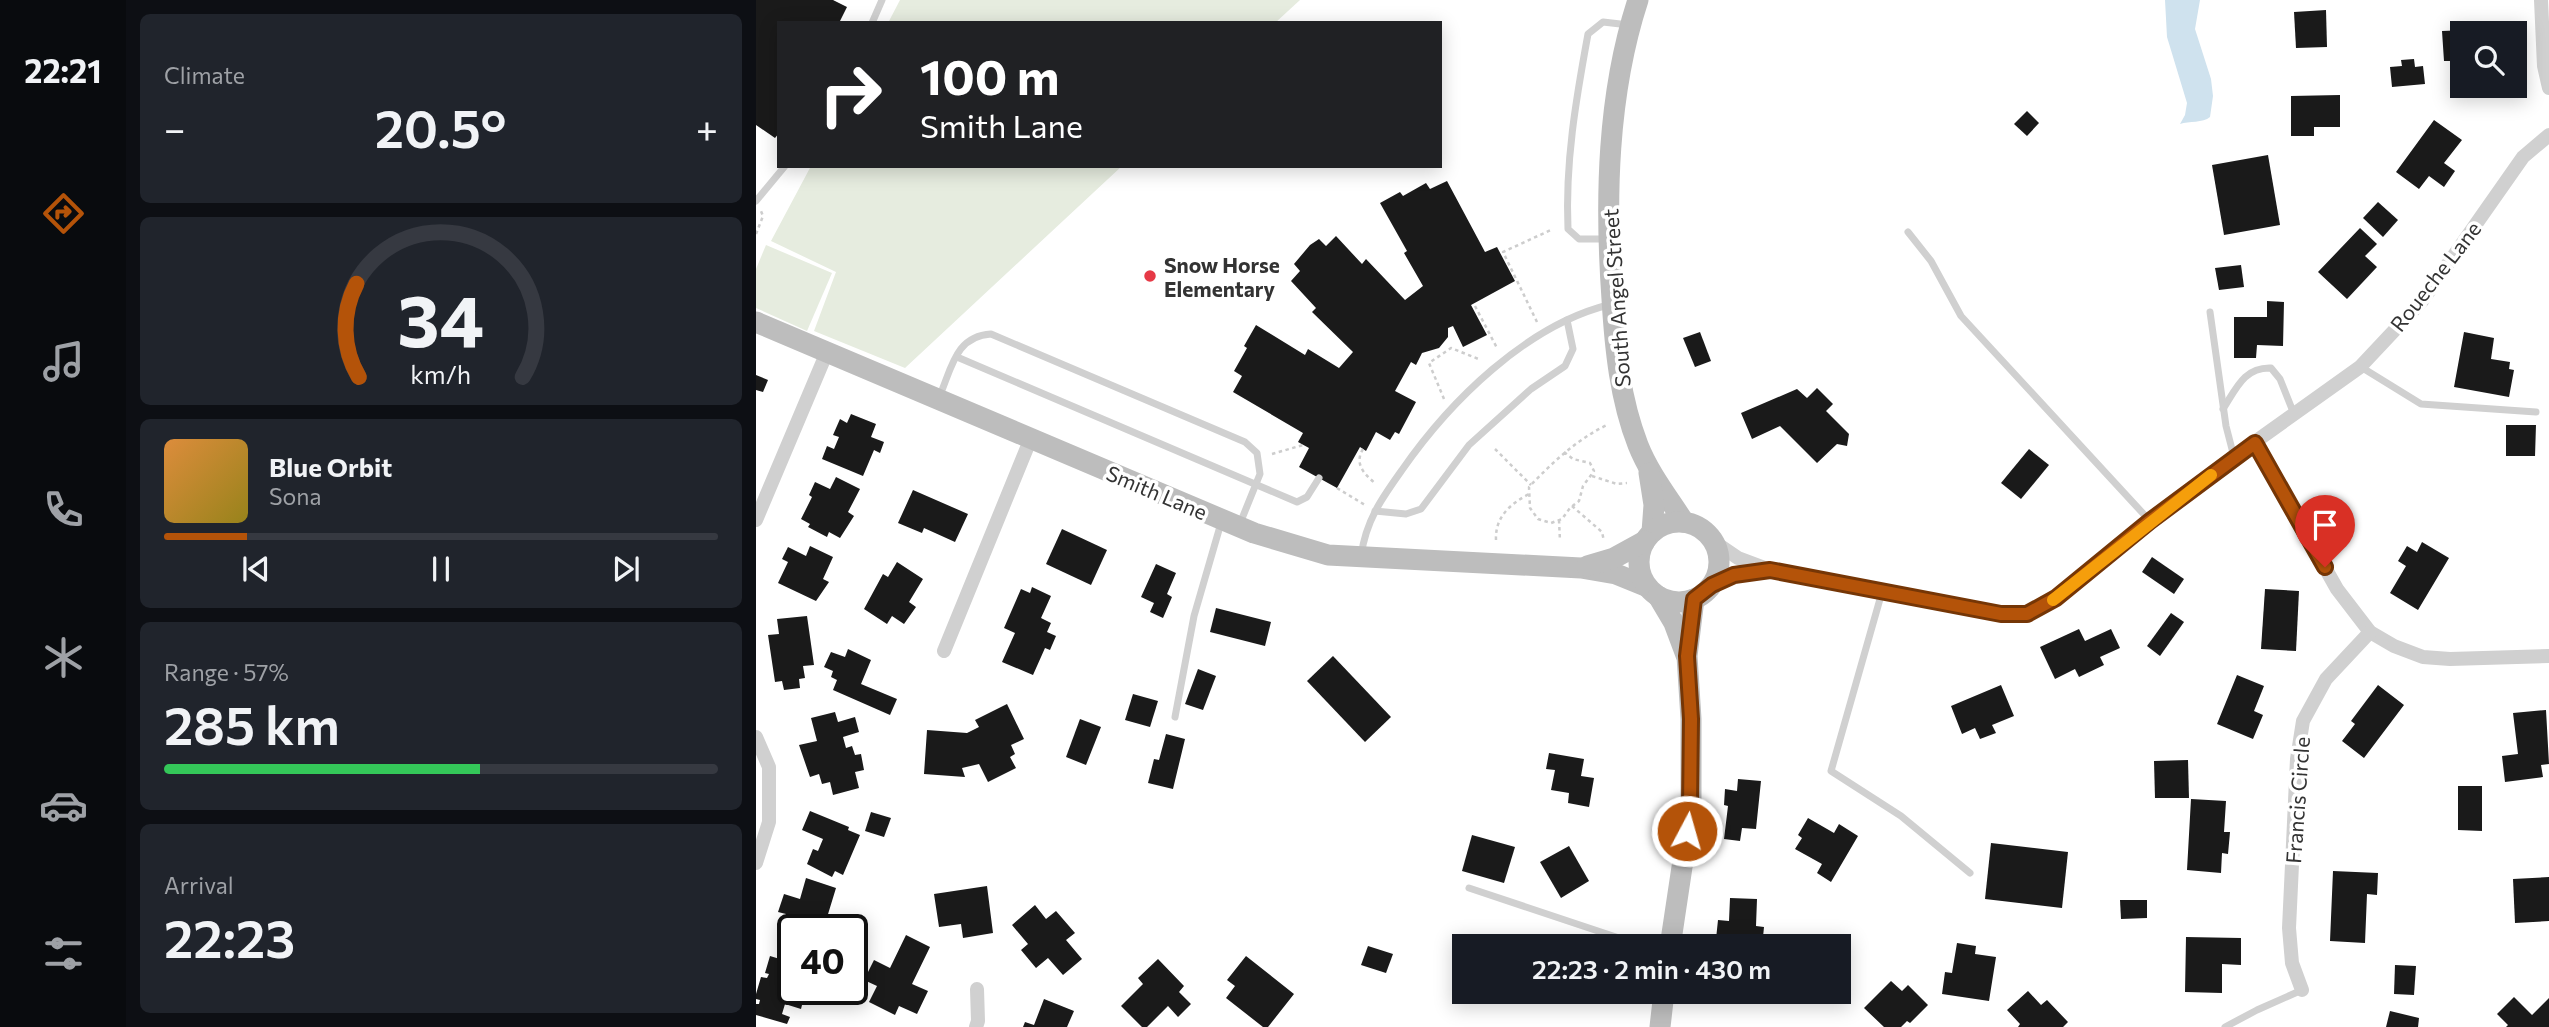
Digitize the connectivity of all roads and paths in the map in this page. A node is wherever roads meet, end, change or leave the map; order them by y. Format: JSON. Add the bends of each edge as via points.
{"nodes":[{"id":1,"x":882,"y":0,"type":"edge"},
{"id":2,"x":1638,"y":0,"type":"edge"},
{"id":3,"x":2541,"y":0,"type":"edge"},
{"id":4,"x":873,"y":21,"type":"edge"},
{"id":5,"x":1630,"y":25,"type":"junction"},
{"id":6,"x":2549,"y":88,"type":"edge"},
{"id":7,"x":2549,"y":135,"type":"edge"},
{"id":8,"x":783,"y":168,"type":"edge"},
{"id":9,"x":756,"y":201,"type":"edge"},
{"id":10,"x":1553,"y":229,"type":"dead end"},
{"id":11,"x":1908,"y":232,"type":"dead end"},
{"id":12,"x":756,"y":234,"type":"edge"},
{"id":13,"x":1608,"y":239,"type":"junction"},
{"id":14,"x":1612,"y":304,"type":"junction"},
{"id":15,"x":1475,"y":306,"type":"dead end"},
{"id":16,"x":2210,"y":312,"type":"dead end"},
{"id":17,"x":1567,"y":320,"type":"junction"},
{"id":18,"x":756,"y":322,"type":"edge"},
{"id":19,"x":1538,"y":323,"type":"dead end"},
{"id":20,"x":1497,"y":348,"type":"dead end"},
{"id":21,"x":827,"y":352,"type":"junction"},
{"id":22,"x":957,"y":357,"type":"junction"},
{"id":23,"x":1481,"y":360,"type":"dead end"},
{"id":24,"x":2360,"y":367,"type":"junction"},
{"id":25,"x":938,"y":399,"type":"junction"},
{"id":26,"x":1444,"y":399,"type":"dead end"},
{"id":27,"x":2223,"y":409,"type":"junction"},
{"id":28,"x":2536,"y":412,"type":"dead end"},
{"id":29,"x":2294,"y":415,"type":"junction"},
{"id":30,"x":1607,"y":425,"type":"dead end"},
{"id":31,"x":1031,"y":438,"type":"junction"},
{"id":32,"x":2255,"y":443,"type":"junction"},
{"id":33,"x":1303,"y":445,"type":"dead end"},
{"id":34,"x":1363,"y":449,"type":"dead end"},
{"id":35,"x":1495,"y":449,"type":"dead end"},
{"id":36,"x":1564,"y":452,"type":"junction"},
{"id":37,"x":1272,"y":454,"type":"dead end"},
{"id":38,"x":2234,"y":457,"type":"junction"},
{"id":39,"x":1649,"y":467,"type":"junction"},
{"id":40,"x":1592,"y":476,"type":"junction"},
{"id":41,"x":1319,"y":478,"type":"dead end"},
{"id":42,"x":1627,"y":483,"type":"dead end"},
{"id":43,"x":1376,"y":484,"type":"dead end"},
{"id":44,"x":1531,"y":485,"type":"junction"},
{"id":45,"x":1255,"y":486,"type":"junction"},
{"id":46,"x":1337,"y":488,"type":"dead end"},
{"id":47,"x":1529,"y":494,"type":"junction"},
{"id":48,"x":1365,"y":505,"type":"dead end"},
{"id":49,"x":1572,"y":506,"type":"junction"},
{"id":50,"x":1375,"y":511,"type":"junction"},
{"id":51,"x":756,"y":520,"type":"edge"},
{"id":52,"x":1559,"y":520,"type":"junction"},
{"id":53,"x":2150,"y":521,"type":"junction"},
{"id":54,"x":1684,"y":522,"type":"junction"},
{"id":55,"x":1230,"y":523,"type":"junction"},
{"id":56,"x":1648,"y":537,"type":"junction"},
{"id":57,"x":1496,"y":540,"type":"dead end"},
{"id":58,"x":1560,"y":541,"type":"dead end"},
{"id":59,"x":1604,"y":541,"type":"dead end"},
{"id":60,"x":1713,"y":541,"type":"junction"},
{"id":61,"x":1361,"y":556,"type":"junction"},
{"id":62,"x":1581,"y":568,"type":"junction"},
{"id":63,"x":1770,"y":570,"type":"junction"},
{"id":64,"x":1712,"y":585,"type":"junction"},
{"id":65,"x":1653,"y":591,"type":"junction"},
{"id":66,"x":1882,"y":592,"type":"junction"},
{"id":67,"x":1694,"y":599,"type":"junction"},
{"id":68,"x":2370,"y":632,"type":"junction"},
{"id":69,"x":944,"y":651,"type":"dead end"},
{"id":70,"x":1687,"y":656,"type":"junction"},
{"id":71,"x":2549,"y":656,"type":"edge"},
{"id":72,"x":1175,"y":716,"type":"dead end"},
{"id":73,"x":756,"y":737,"type":"edge"},
{"id":74,"x":756,"y":863,"type":"edge"},
{"id":75,"x":1970,"y":873,"type":"dead end"},
{"id":76,"x":1469,"y":888,"type":"dead end"},
{"id":77,"x":1607,"y":934,"type":"edge"},
{"id":78,"x":1672,"y":934,"type":"edge"},
{"id":79,"x":977,"y":989,"type":"dead end"},
{"id":80,"x":2302,"y":990,"type":"joint"},
{"id":81,"x":1663,"y":1004,"type":"edge"},
{"id":82,"x":976,"y":1027,"type":"edge"},
{"id":83,"x":1660,"y":1027,"type":"edge"},
{"id":84,"x":2225,"y":1027,"type":"edge"}],
"edges":[{"from":1,"to":4,"type":"lane"},
{"from":2,"to":5,"type":"street","name":"South Angel Street"},
{"from":3,"to":6,"type":"street"},
{"from":5,"to":13,"type":"street","name":"South Angel Street","via":[[1612,126]]},
{"from":5,"to":13,"type":"lane","via":[[1603,22],[1588,34],[1572,128],[1568,229],[1579,239]]},
{"from":7,"to":24,"type":"street","name":"Roueche Lane","via":[[2523,157],[2421,301]]},
{"from":8,"to":9,"type":"lane"},
{"from":9,"to":12,"type":"path","via":[[763,216]]},
{"from":10,"to":19,"type":"path","via":[[1503,252]]},
{"from":11,"to":53,"type":"lane","via":[[1931,261],[1961,316]]},
{"from":13,"to":14,"type":"street","name":"South Angel Street"},
{"from":14,"to":17,"type":"lane"},
{"from":14,"to":39,"type":"street","name":"South Angel Street","via":[[1623,394]]},
{"from":15,"to":20,"type":"path"},
{"from":16,"to":27,"type":"lane"},
{"from":17,"to":50,"type":"lane","via":[[1502,362],[1459,400],[1425,437]]},
{"from":17,"to":50,"type":"lane","via":[[1573,349],[1565,366],[1531,388],[1469,445],[1421,509],[1406,514]]},
{"from":18,"to":21,"type":"street","name":"Smith Lane"},
{"from":21,"to":25,"type":"street","name":"Smith Lane"},
{"from":21,"to":51,"type":"street"},
{"from":22,"to":25,"type":"lane"},
{"from":22,"to":45,"type":"lane"},
{"from":22,"to":45,"type":"lane","via":[[963,343],[991,334],[1245,442],[1257,453],[1261,474]]},
{"from":23,"to":26,"type":"path","via":[[1451,348],[1429,363]]},
{"from":24,"to":28,"type":"lane","via":[[2421,404]]},
{"from":24,"to":29,"type":"street","name":"Roueche Lane"},
{"from":25,"to":31,"type":"street","name":"Smith Lane"},
{"from":27,"to":29,"type":"lane","via":[[2244,377],[2271,368]]},
{"from":27,"to":38,"type":"lane"},
{"from":29,"to":32,"type":"street","name":"Roueche Lane"},
{"from":30,"to":36,"type":"path"},
{"from":31,"to":55,"type":"street","name":"Smith Lane"},
{"from":31,"to":69,"type":"street"},
{"from":32,"to":38,"type":"street","name":"Roueche Lane"},
{"from":32,"to":68,"type":"street","via":[[2337,589]]},
{"from":33,"to":37,"type":"path"},
{"from":34,"to":43,"type":"path","via":[[1360,466]]},
{"from":35,"to":44,"type":"path"},
{"from":36,"to":40,"type":"path","via":[[1590,463]]},
{"from":36,"to":44,"type":"path"},
{"from":38,"to":53,"type":"street","name":"Roueche Lane"},
{"from":39,"to":54,"type":"street","name":"South Angel Street"},
{"from":39,"to":56,"type":"street","name":"South Angel Street","via":[[1654,505]]},
{"from":40,"to":42,"type":"path"},
{"from":40,"to":49,"type":"path"},
{"from":41,"to":45,"type":"lane","via":[[1307,497],[1297,502]]},
{"from":44,"to":47,"type":"path"},
{"from":45,"to":55,"type":"lane"},
{"from":46,"to":48,"type":"path"},
{"from":47,"to":52,"type":"path","via":[[1530,508],[1538,519]]},
{"from":47,"to":57,"type":"path","via":[[1502,515],[1495,528]]},
{"from":49,"to":52,"type":"path"},
{"from":49,"to":59,"type":"path","via":[[1602,532]]},
{"from":50,"to":61,"type":"lane","via":[[1364,534]]},
{"from":52,"to":58,"type":"path"},
{"from":53,"to":66,"type":"street","name":"Roueche Lane","via":[[2056,598],[2027,614],[2001,614]]},
{"from":54,"to":56,"type":"street","via":[[1673,522]]},
{"from":54,"to":60,"type":"street"},
{"from":55,"to":61,"type":"street","name":"Smith Lane","via":[[1328,555]]},
{"from":55,"to":72,"type":"lane","via":[[1194,616]]},
{"from":56,"to":62,"type":"street","name":"Smith Lane","via":[[1614,558]]},
{"from":56,"to":65,"type":"street","via":[[1639,563],[1641,576]]},
{"from":60,"to":63,"type":"street","via":[[1738,558]]},
{"from":60,"to":64,"type":"street","via":[[1719,563]]},
{"from":61,"to":62,"type":"street","name":"Smith Lane"},
{"from":62,"to":65,"type":"street","name":"Smith Lane","via":[[1616,574]]},
{"from":63,"to":64,"type":"street","via":[[1734,575]]},
{"from":63,"to":66,"type":"street"},
{"from":64,"to":67,"type":"street"},
{"from":65,"to":67,"type":"street","via":[[1670,601]]},
{"from":65,"to":70,"type":"street","via":[[1674,623]]},
{"from":66,"to":75,"type":"lane","via":[[1831,771],[1901,816]]},
{"from":67,"to":70,"type":"street"},
{"from":68,"to":71,"type":"street","via":[[2423,657]]},
{"from":68,"to":80,"type":"street","name":"Francis Circle","via":[[2326,679],[2303,721],[2289,928],[2292,963]]},
{"from":70,"to":78,"type":"street","via":[[1690,807]]},
{"from":73,"to":74,"type":"street","via":[[769,767],[769,822]]},
{"from":76,"to":77,"type":"lane"},
{"from":79,"to":82,"type":"street"},
{"from":80,"to":84,"type":"lane"},
{"from":81,"to":83,"type":"street"}]}
